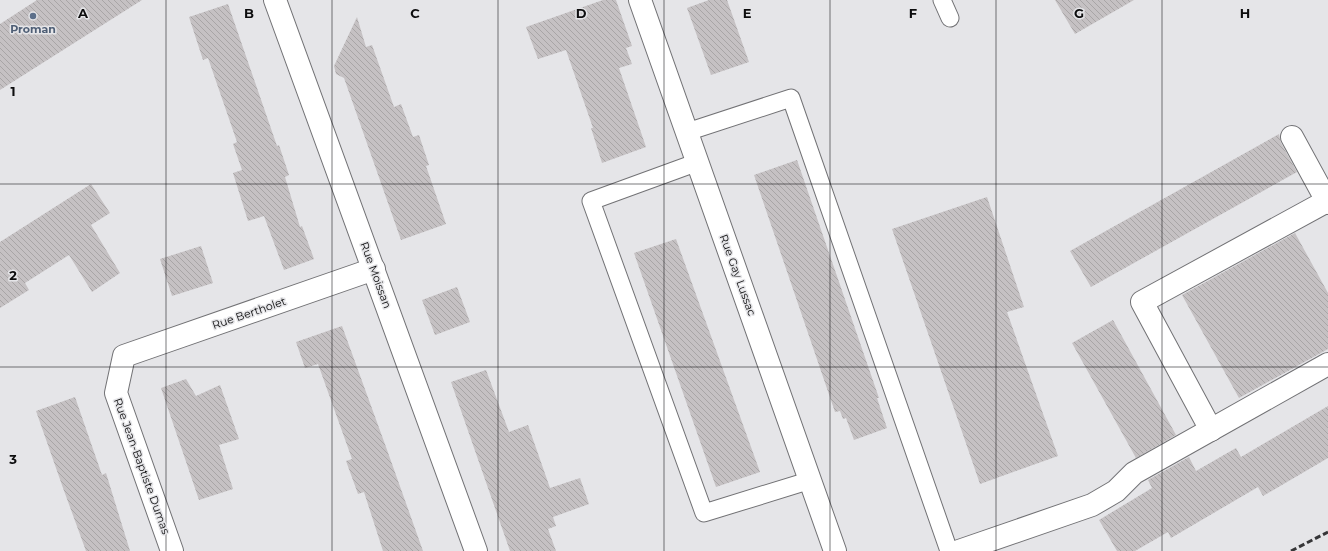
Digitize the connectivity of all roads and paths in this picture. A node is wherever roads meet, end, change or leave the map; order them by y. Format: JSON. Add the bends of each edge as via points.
{"nodes":[{"id":1,"x":275,"y":0,"type":"edge"},
{"id":2,"x":640,"y":0,"type":"edge"},
{"id":3,"x":942,"y":0,"type":"edge"},
{"id":4,"x":950,"y":18,"type":"dead end"},
{"id":5,"x":687,"y":132,"type":"junction"},
{"id":6,"x":1292,"y":137,"type":"dead end"},
{"id":7,"x":698,"y":162,"type":"junction"},
{"id":8,"x":1327,"y":202,"type":"edge"},
{"id":9,"x":374,"y":269,"type":"junction"},
{"id":10,"x":124,"y":356,"type":"joint"},
{"id":11,"x":1328,"y":364,"type":"edge"},
{"id":12,"x":1211,"y":430,"type":"junction"},
{"id":13,"x":811,"y":480,"type":"junction"},
{"id":14,"x":172,"y":551,"type":"edge"},
{"id":15,"x":476,"y":551,"type":"edge"},
{"id":16,"x":835,"y":551,"type":"edge"},
{"id":17,"x":949,"y":551,"type":"edge"},
{"id":18,"x":959,"y":551,"type":"edge"}],
"edges":[{"from":1,"to":9,"type":"street","name":"Rue Moissan"},
{"from":2,"to":5,"type":"street","name":"Rue Gay Lussac"},
{"from":3,"to":4,"type":"lane"},
{"from":5,"to":7,"type":"street","name":"Rue Gay Lussac"},
{"from":5,"to":17,"type":"lane","via":[[791,98]]},
{"from":6,"to":8,"type":"street"},
{"from":7,"to":13,"type":"street","name":"Rue Gay Lussac"},
{"from":7,"to":13,"type":"lane","via":[[591,201],[704,512]]},
{"from":8,"to":12,"type":"street","via":[[1142,302]]},
{"from":9,"to":10,"type":"street","name":"Rue Bertholet"},
{"from":9,"to":15,"type":"street","name":"Rue Moissan"},
{"from":10,"to":14,"type":"street","name":"Rue Jean-Baptiste Dumas","via":[[116,393]]},
{"from":11,"to":12,"type":"street"},
{"from":12,"to":18,"type":"street","via":[[1134,473],[1116,491],[1092,505]]},
{"from":13,"to":16,"type":"street","name":"Rue Gay Lussac"}]}
